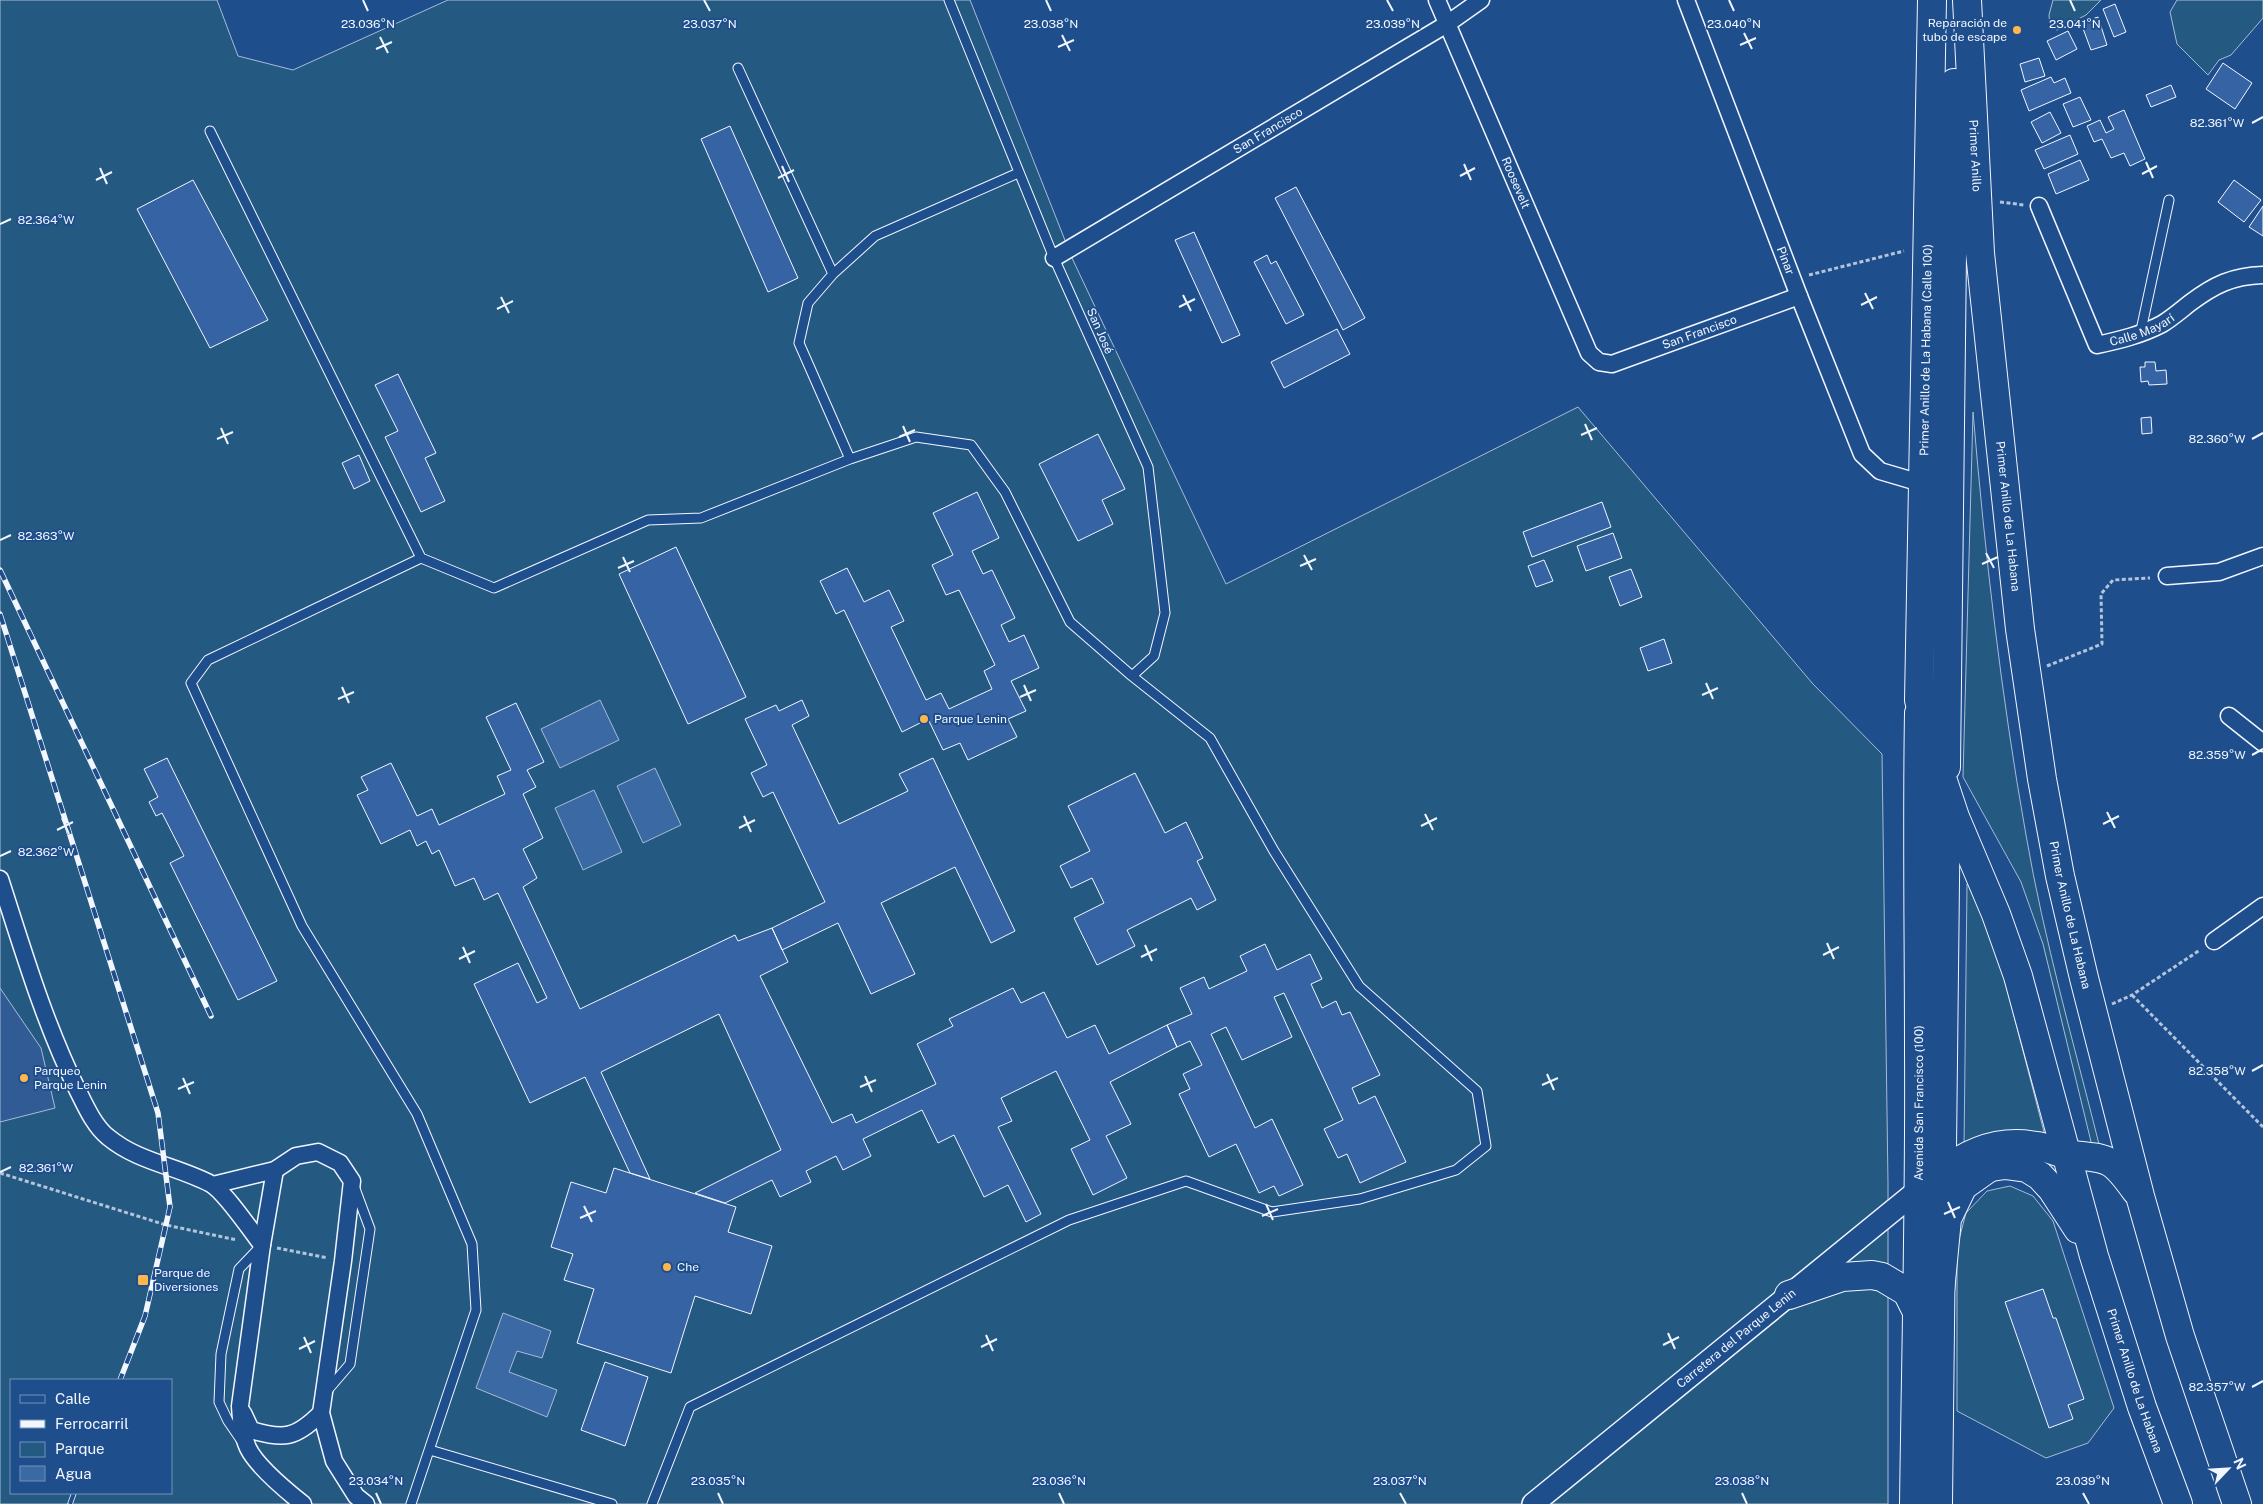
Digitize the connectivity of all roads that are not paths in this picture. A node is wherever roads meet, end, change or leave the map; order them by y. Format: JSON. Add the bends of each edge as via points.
{"nodes":[{"id":1,"x":949,"y":0,"type":"edge"},
{"id":2,"x":1437,"y":0,"type":"edge"},
{"id":3,"x":1481,"y":0,"type":"edge"},
{"id":4,"x":1686,"y":0,"type":"edge"},
{"id":5,"x":1932,"y":0,"type":"edge"},
{"id":6,"x":1955,"y":0,"type":"edge"},
{"id":7,"x":1967,"y":0,"type":"edge"},
{"id":8,"x":1447,"y":24,"type":"junction"},
{"id":9,"x":738,"y":68,"type":"dead end"},
{"id":10,"x":210,"y":131,"type":"dead end"},
{"id":11,"x":1018,"y":173,"type":"junction"},
{"id":12,"x":2169,"y":200,"type":"dead end"},
{"id":13,"x":2039,"y":206,"type":"road end"},
{"id":14,"x":1054,"y":258,"type":"junction"},
{"id":15,"x":833,"y":274,"type":"junction"},
{"id":16,"x":2263,"y":276,"type":"edge"},
{"id":17,"x":1799,"y":296,"type":"junction"},
{"id":18,"x":1986,"y":311,"type":"joint"},
{"id":19,"x":2140,"y":335,"type":"junction"},
{"id":20,"x":1599,"y":362,"type":"joint"},
{"id":21,"x":850,"y":459,"type":"junction"},
{"id":22,"x":1924,"y":484,"type":"junction"},
{"id":23,"x":2263,"y":556,"type":"edge"},
{"id":24,"x":421,"y":558,"type":"junction"},
{"id":25,"x":2167,"y":576,"type":"road end"},
{"id":26,"x":1132,"y":676,"type":"junction"},
{"id":27,"x":1919,"y":700,"type":"junction"},
{"id":28,"x":2229,"y":716,"type":"dead end"},
{"id":29,"x":2263,"y":743,"type":"edge"},
{"id":30,"x":1946,"y":791,"type":"junction"},
{"id":31,"x":0,"y":879,"type":"edge"},
{"id":32,"x":2263,"y":906,"type":"edge"},
{"id":33,"x":2214,"y":941,"type":"road end"},
{"id":34,"x":2066,"y":1154,"type":"junction"},
{"id":35,"x":1987,"y":1169,"type":"junction"},
{"id":36,"x":275,"y":1170,"type":"junction"},
{"id":37,"x":352,"y":1181,"type":"junction"},
{"id":38,"x":1929,"y":1181,"type":"junction"},
{"id":39,"x":213,"y":1185,"type":"junction"},
{"id":40,"x":2140,"y":1196,"type":"junction"},
{"id":41,"x":262,"y":1246,"type":"junction"},
{"id":42,"x":2094,"y":1256,"type":"junction"},
{"id":43,"x":1788,"y":1295,"type":"junction"},
{"id":44,"x":1929,"y":1308,"type":"junction"},
{"id":45,"x":323,"y":1396,"type":"junction"},
{"id":46,"x":240,"y":1406,"type":"junction"},
{"id":47,"x":320,"y":1413,"type":"junction"},
{"id":48,"x":248,"y":1450,"type":"junction"},
{"id":49,"x":430,"y":1450,"type":"junction"},
{"id":50,"x":303,"y":1504,"type":"edge"},
{"id":51,"x":366,"y":1504,"type":"edge"},
{"id":52,"x":411,"y":1504,"type":"edge"},
{"id":53,"x":612,"y":1504,"type":"edge"},
{"id":54,"x":652,"y":1504,"type":"edge"},
{"id":55,"x":1533,"y":1504,"type":"edge"},
{"id":56,"x":1914,"y":1504,"type":"edge"},
{"id":57,"x":1938,"y":1504,"type":"edge"},
{"id":58,"x":2178,"y":1504,"type":"edge"},
{"id":59,"x":2237,"y":1504,"type":"edge"}],
"edges":[{"from":1,"to":11,"type":"lane","name":"San José"},
{"from":2,"to":8,"type":"street","name":"Roosevelt"},
{"from":3,"to":8,"type":"street","name":"San Francisco"},
{"from":4,"to":17,"type":"street","name":"Pinar"},
{"from":5,"to":22,"type":"highway","name":"Primer Anillo de La Habana (Calle 100)"},
{"from":6,"to":30,"type":"highway","name":"Avenida San Francisco (100)"},
{"from":7,"to":18,"type":"highway","name":"Primer Anillo"},
{"from":8,"to":14,"type":"street","name":"San Francisco"},
{"from":8,"to":20,"type":"street","name":"Roosevelt","via":[[1589,352]]},
{"from":9,"to":15,"type":"lane"},
{"from":10,"to":24,"type":"lane"},
{"from":11,"to":14,"type":"lane","name":"San José"},
{"from":11,"to":15,"type":"lane","via":[[875,236]]},
{"from":12,"to":19,"type":"lane"},
{"from":13,"to":19,"type":"street","name":"Calle Mayarí","via":[[2097,345]]},
{"from":14,"to":26,"type":"lane","name":"San José","via":[[1148,467],[1165,613],[1154,656]]},
{"from":15,"to":21,"type":"lane","via":[[808,303],[799,343]]},
{"from":16,"to":19,"type":"street","name":"Calle Mayarí","via":[[2242,276],[2224,281],[2165,322]]},
{"from":17,"to":20,"type":"street","name":"San Francisco","via":[[1612,364]]},
{"from":17,"to":22,"type":"street","name":"Pinar","via":[[1862,454],[1880,471]]},
{"from":18,"to":40,"type":"highway","name":"Primer Anillo de La Habana","via":[[2025,674],[2060,876]]},
{"from":21,"to":24,"type":"lane","via":[[701,518],[648,520],[494,588]]},
{"from":21,"to":26,"type":"lane","via":[[916,437],[971,445],[1005,492],[1070,622]]},
{"from":22,"to":27,"type":"highway","name":"Primer Anillo de La Habana (Calle 100)"},
{"from":23,"to":25,"type":"street","via":[[2218,572]]},
{"from":24,"to":49,"type":"lane","via":[[208,660],[191,683],[302,926],[417,1114],[472,1244],[476,1310]]},
{"from":26,"to":54,"type":"lane","via":[[1210,738],[1274,851],[1358,986],[1477,1092],[1486,1146],[1456,1170],[1360,1199],[1272,1212],[1186,1181],[1069,1220],[690,1407]]},
{"from":27,"to":30,"type":"highway"},
{"from":27,"to":38,"type":"highway","name":"Avenida San Francisco (100)","via":[[1919,1052]]},
{"from":28,"to":29,"type":"street"},
{"from":30,"to":34,"type":"highway","via":[[2018,976]]},
{"from":30,"to":38,"type":"highway","name":"Avenida San Francisco (100)"},
{"from":31,"to":39,"type":"street","via":[[59,1053],[86,1107],[106,1136],[131,1154]]},
{"from":32,"to":33,"type":"street"},
{"from":34,"to":38,"type":"highway","via":[[2036,1146],[1992,1146],[1966,1155]]},
{"from":34,"to":40,"type":"highway","via":[[2104,1158],[2121,1170]]},
{"from":34,"to":42,"type":"highway"},
{"from":35,"to":38,"type":"highway"},
{"from":35,"to":42,"type":"highway","via":[[2015,1165],[2040,1176],[2064,1205]]},
{"from":35,"to":44,"type":"highway","via":[[1963,1186],[1947,1219]]},
{"from":36,"to":37,"type":"street","via":[[296,1156],[318,1152],[340,1163]]},
{"from":36,"to":39,"type":"street"},
{"from":36,"to":41,"type":"street"},
{"from":37,"to":45,"type":"street"},
{"from":37,"to":45,"type":"lane","via":[[370,1229],[350,1364]]},
{"from":38,"to":43,"type":"street","name":"Carretera del Parque Lenin"},
{"from":38,"to":44,"type":"highway","name":"Avenida San Francisco (100)"},
{"from":39,"to":41,"type":"street"},
{"from":40,"to":59,"type":"highway","name":"Primer Anillo de La Habana","via":[[2183,1345]]},
{"from":41,"to":46,"type":"street"},
{"from":41,"to":48,"type":"lane","via":[[239,1269],[221,1354],[219,1402]]},
{"from":42,"to":58,"type":"highway","name":"Primer Anillo de La Habana","via":[[2142,1407]]},
{"from":43,"to":44,"type":"highway","via":[[1842,1277],[1872,1275],[1882,1277]]},
{"from":43,"to":55,"type":"street","name":"Carretera del Parque Lenin"},
{"from":44,"to":56,"type":"highway","name":"Avenida San Francisco (100)"},
{"from":44,"to":57,"type":"highway","name":"Avenida San Francisco (100)"},
{"from":45,"to":47,"type":"street"},
{"from":46,"to":47,"type":"street","via":[[251,1430],[272,1436],[286,1436],[305,1429]]},
{"from":46,"to":48,"type":"street","via":[[241,1427]]},
{"from":47,"to":51,"type":"street","via":[[334,1461],[356,1496]]},
{"from":48,"to":50,"type":"street","via":[[278,1484]]},
{"from":49,"to":52,"type":"lane"},
{"from":49,"to":53,"type":"lane"}]}
